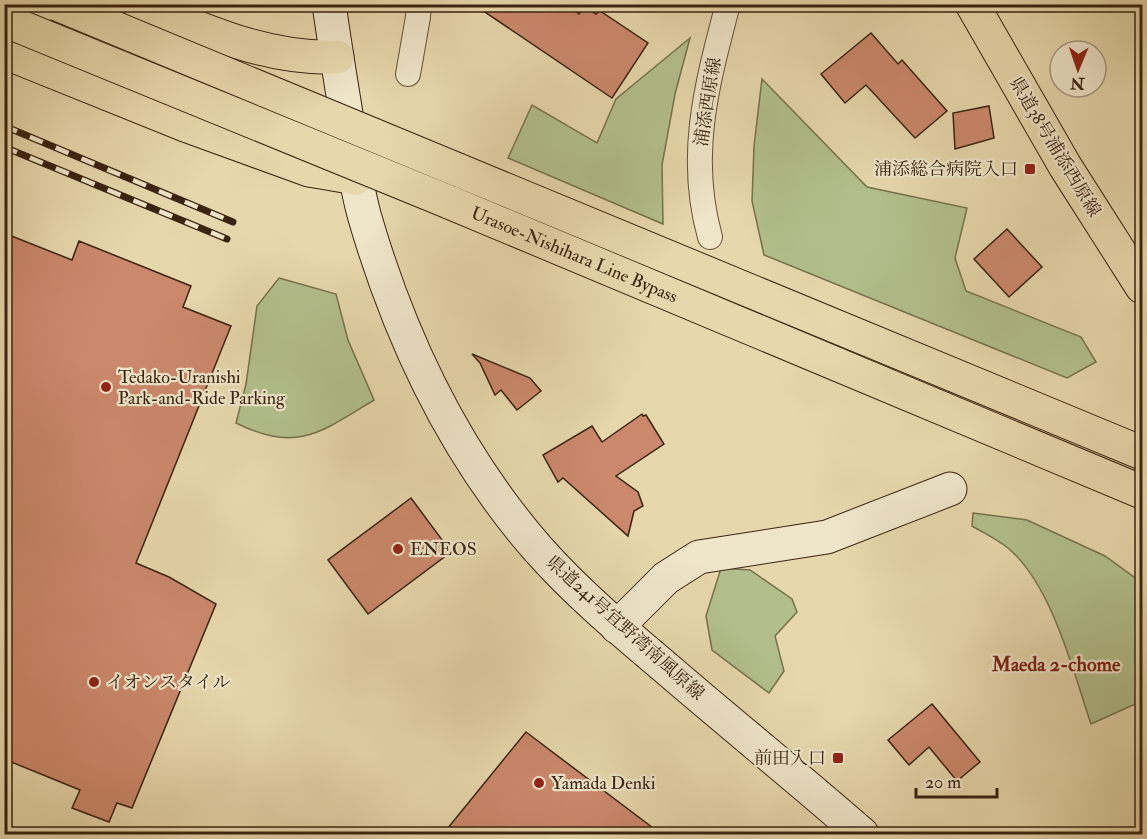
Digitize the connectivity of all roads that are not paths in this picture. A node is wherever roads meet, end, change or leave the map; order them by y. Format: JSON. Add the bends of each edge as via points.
{"nodes":[{"id":1,"x":57,"y":4,"type":"edge"},
{"id":2,"x":140,"y":4,"type":"edge"},
{"id":3,"x":328,"y":4,"type":"edge"},
{"id":4,"x":418,"y":4,"type":"edge"},
{"id":5,"x":728,"y":4,"type":"edge"},
{"id":6,"x":972,"y":4,"type":"edge"},
{"id":7,"x":4,"y":20,"type":"edge"},
{"id":8,"x":4,"y":52,"type":"edge"},
{"id":9,"x":337,"y":57,"type":"junction"},
{"id":10,"x":408,"y":74,"type":"dead end"},
{"id":11,"x":356,"y":178,"type":"junction"},
{"id":12,"x":710,"y":237,"type":"dead end"},
{"id":13,"x":1142,"y":286,"type":"edge"},
{"id":14,"x":1143,"y":453,"type":"edge"},
{"id":15,"x":950,"y":489,"type":"dead end"},
{"id":16,"x":1143,"y":492,"type":"edge"},
{"id":17,"x":617,"y":627,"type":"junction"},
{"id":18,"x":862,"y":834,"type":"edge"}],
"edges":[{"from":1,"to":14,"type":"main road","name":"Urasoe-Nishihara Line Bypass","bridge":true},
{"from":2,"to":9,"type":"main road","via":[[263,50],[311,58]]},
{"from":3,"to":9,"type":"main road","name":"県道241号宜野湾南風原線"},
{"from":4,"to":10,"type":"street"},
{"from":5,"to":12,"type":"street","name":"浦添西原線","via":[[701,120],[700,189]]},
{"from":6,"to":13,"type":"main road","name":"県道38号浦添西原線","via":[[1065,166]]},
{"from":7,"to":16,"type":"main road","name":"Urasoe-Nishihara Line Bypass","bridge":true},
{"from":8,"to":11,"type":"main road","via":[[309,170]]},
{"from":9,"to":11,"type":"main road","name":"県道241号宜野湾南風原線"},
{"from":11,"to":17,"type":"main road","name":"県道241号宜野湾南風原線","via":[[391,295],[437,402],[504,507],[538,549]]},
{"from":15,"to":17,"type":"main road","via":[[827,537],[699,557],[666,578]]},
{"from":17,"to":18,"type":"main road","name":"県道241号宜野湾南風原線"}]}
